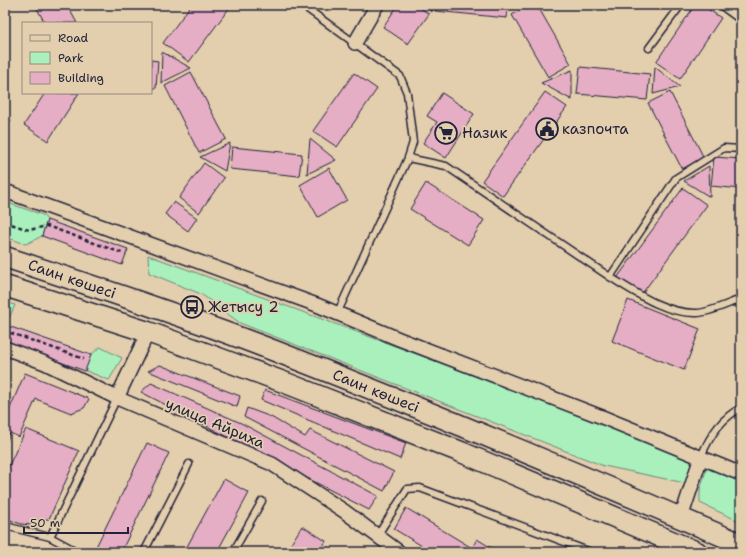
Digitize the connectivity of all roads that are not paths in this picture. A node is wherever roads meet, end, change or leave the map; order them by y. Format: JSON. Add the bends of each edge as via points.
{"nodes":[{"id":1,"x":302,"y":5,"type":"edge"},
{"id":2,"x":377,"y":5,"type":"edge"},
{"id":3,"x":681,"y":5,"type":"edge"},
{"id":4,"x":726,"y":5,"type":"edge"},
{"id":5,"x":741,"y":16,"type":"edge"},
{"id":6,"x":355,"y":43,"type":"junction"},
{"id":7,"x":649,"y":48,"type":"dead end"},
{"id":8,"x":741,"y":149,"type":"edge"},
{"id":9,"x":408,"y":158,"type":"junction"},
{"id":10,"x":5,"y":191,"type":"edge"},
{"id":11,"x":5,"y":257,"type":"edge"},
{"id":12,"x":610,"y":277,"type":"junction"},
{"id":13,"x":5,"y":286,"type":"edge"},
{"id":14,"x":741,"y":299,"type":"edge"},
{"id":15,"x":337,"y":314,"type":"junction"},
{"id":16,"x":148,"y":332,"type":"junction"},
{"id":17,"x":5,"y":348,"type":"edge"},
{"id":18,"x":117,"y":398,"type":"junction"},
{"id":19,"x":741,"y":408,"type":"edge"},
{"id":20,"x":701,"y":457,"type":"junction"},
{"id":21,"x":189,"y":464,"type":"dead end"},
{"id":22,"x":741,"y":474,"type":"edge"},
{"id":23,"x":262,"y":501,"type":"dead end"},
{"id":24,"x":681,"y":518,"type":"junction"},
{"id":25,"x":5,"y":526,"type":"edge"},
{"id":26,"x":377,"y":536,"type":"junction"},
{"id":27,"x":50,"y":537,"type":"junction"},
{"id":28,"x":741,"y":544,"type":"edge"},
{"id":29,"x":78,"y":552,"type":"edge"},
{"id":30,"x":144,"y":552,"type":"edge"},
{"id":31,"x":233,"y":552,"type":"edge"},
{"id":32,"x":399,"y":552,"type":"edge"},
{"id":33,"x":591,"y":552,"type":"edge"},
{"id":34,"x":697,"y":552,"type":"edge"}],
"edges":[{"from":1,"to":6,"type":"lane"},
{"from":2,"to":6,"type":"street"},
{"from":3,"to":7,"type":"lane"},
{"from":4,"to":5,"type":"street"},
{"from":6,"to":9,"type":"lane","via":[[400,76],[404,83],[413,142]]},
{"from":8,"to":12,"type":"lane","via":[[724,148],[676,178]]},
{"from":9,"to":12,"type":"lane","via":[[446,166]]},
{"from":9,"to":15,"type":"lane"},
{"from":10,"to":15,"type":"street"},
{"from":11,"to":24,"type":"main road","name":"Саин көшесі","via":[[156,307],[292,358],[466,427]]},
{"from":12,"to":14,"type":"lane","via":[[652,303],[686,312],[698,313]]},
{"from":13,"to":16,"type":"main road","name":"Саин көшесі"},
{"from":15,"to":20,"type":"street"},
{"from":16,"to":18,"type":"street"},
{"from":16,"to":34,"type":"main road","name":"Саин көшесі","via":[[286,382],[461,452]]},
{"from":17,"to":18,"type":"street","name":"улица Айриха","via":[[45,363]]},
{"from":18,"to":26,"type":"street","name":"улица Айриха","via":[[272,464]]},
{"from":18,"to":27,"type":"lane"},
{"from":19,"to":20,"type":"lane","via":[[728,416],[717,428]]},
{"from":20,"to":22,"type":"street"},
{"from":20,"to":24,"type":"street"},
{"from":21,"to":30,"type":"lane"},
{"from":23,"to":31,"type":"lane"},
{"from":24,"to":28,"type":"main road","name":"Саин көшесі"},
{"from":25,"to":27,"type":"lane"},
{"from":26,"to":32,"type":"street","name":"улица Айриха"},
{"from":26,"to":33,"type":"lane","via":[[407,489],[420,488]]},
{"from":27,"to":29,"type":"lane"}]}
